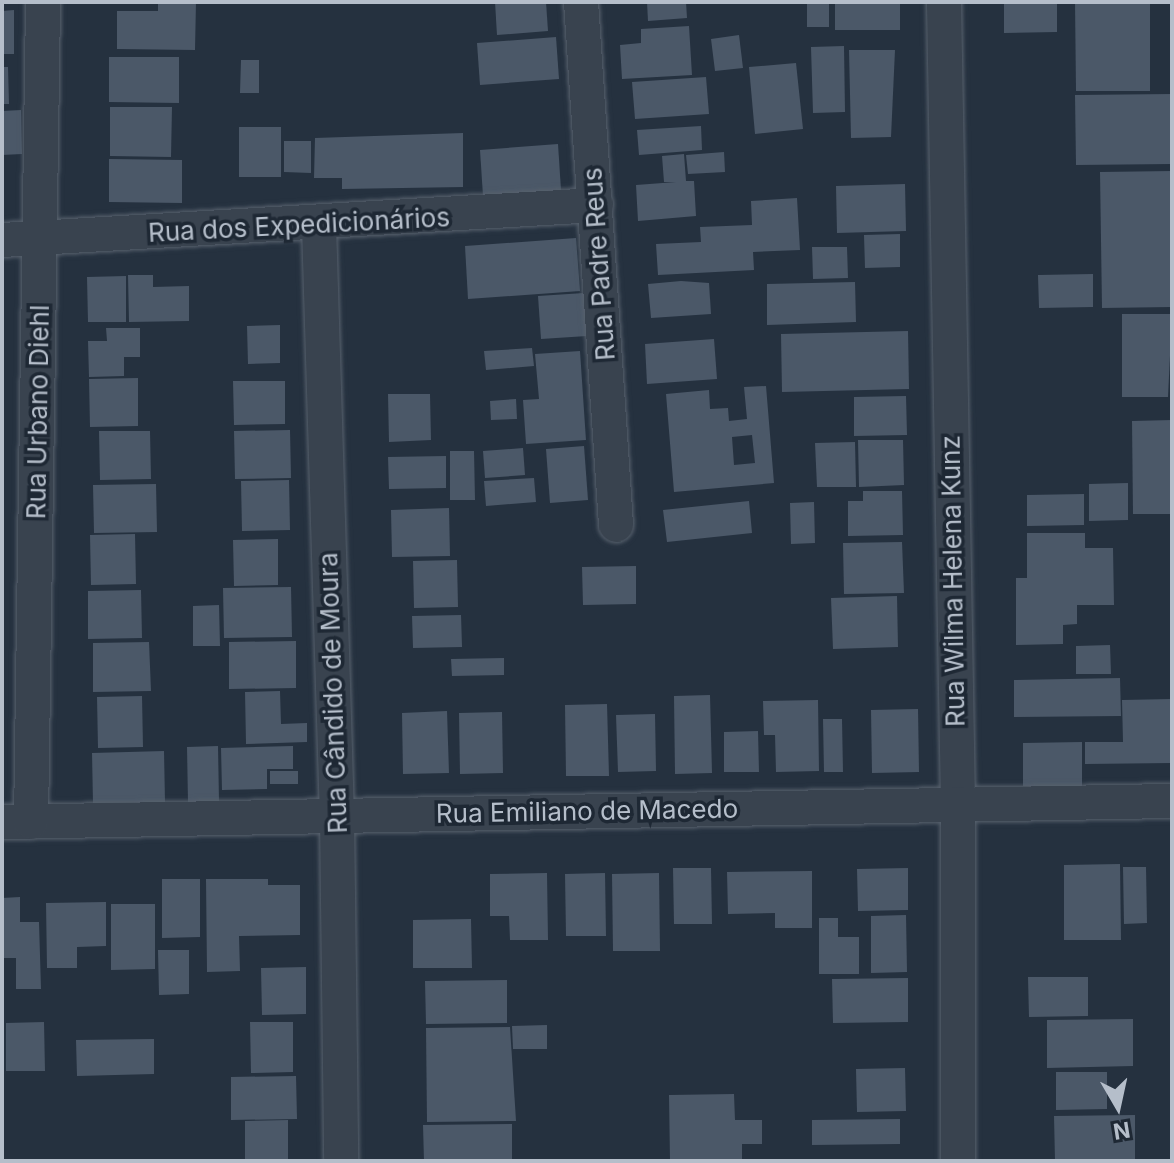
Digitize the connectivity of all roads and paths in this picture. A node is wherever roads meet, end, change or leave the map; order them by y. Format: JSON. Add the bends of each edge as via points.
{"nodes":[{"id":1,"x":43,"y":2,"type":"edge"},
{"id":2,"x":581,"y":2,"type":"edge"},
{"id":3,"x":944,"y":2,"type":"edge"},
{"id":4,"x":596,"y":205,"type":"junction"},
{"id":5,"x":319,"y":225,"type":"junction"},
{"id":6,"x":2,"y":240,"type":"edge"},
{"id":7,"x":41,"y":240,"type":"junction"},
{"id":8,"x":616,"y":525,"type":"dead end"},
{"id":9,"x":1172,"y":801,"type":"edge"},
{"id":10,"x":958,"y":804,"type":"junction"},
{"id":11,"x":337,"y":816,"type":"junction"},
{"id":12,"x":17,"y":822,"type":"edge"},
{"id":13,"x":341,"y":1161,"type":"edge"},
{"id":14,"x":958,"y":1161,"type":"edge"}],
"edges":[{"from":1,"to":7,"type":"street","name":"Rua Urbano Diehl"},
{"from":2,"to":4,"type":"street","name":"Rua Padre Reus"},
{"from":3,"to":10,"type":"street","name":"Rua Wilma Helena Kunz"},
{"from":4,"to":5,"type":"street","name":"Rua dos Expedicionários"},
{"from":4,"to":8,"type":"street","name":"Rua Padre Reus"},
{"from":5,"to":7,"type":"street","name":"Rua dos Expedicionários"},
{"from":5,"to":11,"type":"street","name":"Rua Cândido de Moura"},
{"from":6,"to":7,"type":"street","name":"Rua dos Expedicionários"},
{"from":7,"to":12,"type":"street","name":"Rua Urbano Diehl"},
{"from":9,"to":10,"type":"street","name":"Rua Emiliano de Macedo"},
{"from":10,"to":11,"type":"street","name":"Rua Emiliano de Macedo"},
{"from":10,"to":14,"type":"street","name":"Rua Wilma Helena Kunz"},
{"from":11,"to":12,"type":"street","name":"Rua Emiliano de Macedo"},
{"from":11,"to":13,"type":"street","name":"Rua Cândido de Moura"}]}
